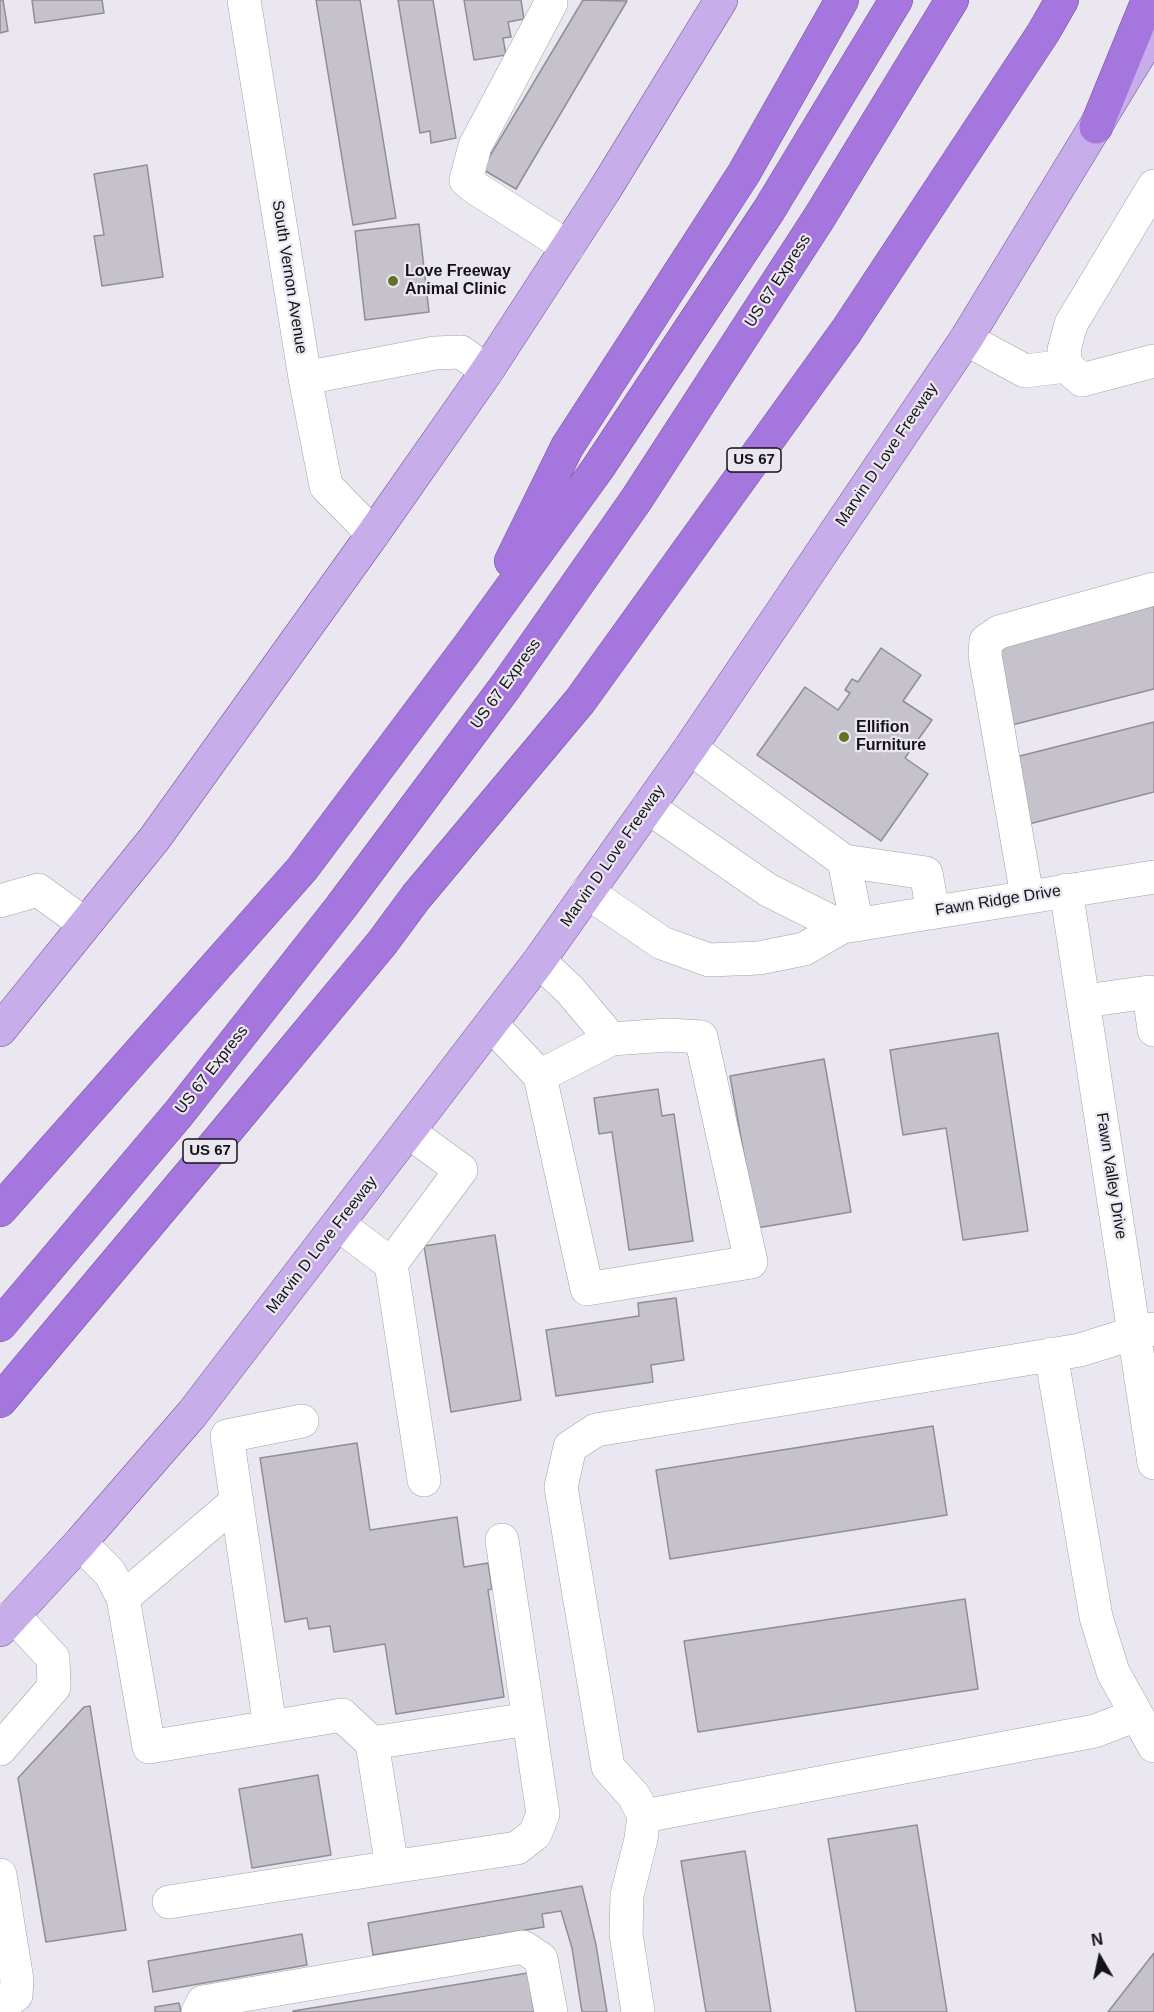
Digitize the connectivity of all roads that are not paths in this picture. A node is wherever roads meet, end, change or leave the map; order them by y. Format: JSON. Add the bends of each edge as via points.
{"nodes":[{"id":1,"x":244,"y":0,"type":"edge"},
{"id":2,"x":550,"y":0,"type":"edge"},
{"id":3,"x":721,"y":0,"type":"edge"},
{"id":4,"x":842,"y":0,"type":"edge"},
{"id":5,"x":896,"y":0,"type":"edge"},
{"id":6,"x":952,"y":0,"type":"edge"},
{"id":7,"x":1062,"y":0,"type":"edge"},
{"id":8,"x":1148,"y":0,"type":"edge"},
{"id":9,"x":1154,"y":30,"type":"edge"},
{"id":10,"x":1096,"y":127,"type":"junction"},
{"id":11,"x":1154,"y":186,"type":"edge"},
{"id":12,"x":568,"y":248,"type":"junction"},
{"id":13,"x":966,"y":339,"type":"junction"},
{"id":14,"x":1154,"y":361,"type":"edge"},
{"id":15,"x":1066,"y":366,"type":"junction"},
{"id":16,"x":487,"y":371,"type":"junction"},
{"id":17,"x":305,"y":378,"type":"junction"},
{"id":18,"x":373,"y":534,"type":"junction"},
{"id":19,"x":1154,"y":589,"type":"edge"},
{"id":20,"x":469,"y":646,"type":"junction"},
{"id":21,"x":690,"y":748,"type":"junction"},
{"id":22,"x":648,"y":807,"type":"junction"},
{"id":23,"x":843,"y":861,"type":"junction"},
{"id":24,"x":1154,"y":877,"type":"edge"},
{"id":25,"x":1066,"y":890,"type":"junction"},
{"id":26,"x":587,"y":892,"type":"junction"},
{"id":27,"x":1027,"y":896,"type":"junction"},
{"id":28,"x":0,"y":901,"type":"edge"},
{"id":29,"x":933,"y":912,"type":"junction"},
{"id":30,"x":86,"y":924,"type":"junction"},
{"id":31,"x":850,"y":926,"type":"junction"},
{"id":32,"x":539,"y":961,"type":"junction"},
{"id":33,"x":1085,"y":1001,"type":"junction"},
{"id":34,"x":491,"y":1024,"type":"junction"},
{"id":35,"x":0,"y":1030,"type":"edge"},
{"id":36,"x":1154,"y":1030,"type":"edge"},
{"id":37,"x":611,"y":1040,"type":"junction"},
{"id":38,"x":540,"y":1076,"type":"junction"},
{"id":39,"x":409,"y":1132,"type":"junction"},
{"id":40,"x":0,"y":1210,"type":"edge"},
{"id":41,"x":338,"y":1224,"type":"junction"},
{"id":42,"x":391,"y":1264,"type":"junction"},
{"id":43,"x":0,"y":1325,"type":"edge"},
{"id":44,"x":1144,"y":1331,"type":"edge"},
{"id":45,"x":1051,"y":1354,"type":"junction"},
{"id":46,"x":0,"y":1401,"type":"edge"},
{"id":47,"x":192,"y":1414,"type":"junction"},
{"id":48,"x":302,"y":1422,"type":"dead end"},
{"id":49,"x":227,"y":1436,"type":"junction"},
{"id":50,"x":1154,"y":1463,"type":"edge"},
{"id":51,"x":424,"y":1480,"type":"dead end"},
{"id":52,"x":237,"y":1501,"type":"junction"},
{"id":53,"x":502,"y":1540,"type":"dead end"},
{"id":54,"x":80,"y":1543,"type":"junction"},
{"id":55,"x":123,"y":1598,"type":"junction"},
{"id":56,"x":7,"y":1623,"type":"edge"},
{"id":57,"x":1136,"y":1715,"type":"junction"},
{"id":58,"x":529,"y":1719,"type":"junction"},
{"id":59,"x":270,"y":1726,"type":"junction"},
{"id":60,"x":372,"y":1743,"type":"junction"},
{"id":61,"x":1154,"y":1746,"type":"edge"},
{"id":62,"x":0,"y":1749,"type":"edge"},
{"id":63,"x":644,"y":1816,"type":"junction"},
{"id":64,"x":392,"y":1866,"type":"junction"},
{"id":65,"x":0,"y":1875,"type":"edge"},
{"id":66,"x":169,"y":1902,"type":"dead end"},
{"id":67,"x":0,"y":2006,"type":"edge"},
{"id":68,"x":198,"y":2012,"type":"edge"},
{"id":69,"x":551,"y":2012,"type":"edge"},
{"id":70,"x":638,"y":2012,"type":"edge"}],
"edges":[{"from":1,"to":17,"type":"street","name":"South Vernon Avenue"},
{"from":2,"to":12,"type":"street","via":[[475,146],[466,180]]},
{"from":3,"to":12,"type":"main road"},
{"from":4,"to":20,"type":"highway","via":[[744,173],[567,447]]},
{"from":5,"to":20,"type":"highway","via":[[763,220],[598,468]]},
{"from":6,"to":43,"type":"highway","name":"US 67 Express","via":[[819,218],[642,490],[506,686],[341,907],[178,1113]]},
{"from":7,"to":46,"type":"highway","number":"US 67","via":[[847,330],[580,701]]},
{"from":8,"to":10,"type":"highway"},
{"from":9,"to":10,"type":"main road","name":"Marvin D Love Freeway"},
{"from":10,"to":13,"type":"main road","name":"Marvin D Love Freeway"},
{"from":11,"to":15,"type":"street","via":[[1071,324],[1064,350]]},
{"from":12,"to":16,"type":"main road"},
{"from":13,"to":15,"type":"street","via":[[1025,371]]},
{"from":13,"to":21,"type":"main road","name":"Marvin D Love Freeway"},
{"from":14,"to":15,"type":"street","via":[[1082,380]]},
{"from":16,"to":17,"type":"street","via":[[461,352],[435,352]]},
{"from":16,"to":18,"type":"main road"},
{"from":17,"to":18,"type":"street","name":"South Vernon Avenue","via":[[326,486]]},
{"from":18,"to":30,"type":"main road","via":[[155,838]]},
{"from":19,"to":27,"type":"street","via":[[999,632],[986,641],[985,655]]},
{"from":20,"to":40,"type":"highway","via":[[302,869]]},
{"from":21,"to":22,"type":"main road","name":"Marvin D Love Freeway"},
{"from":21,"to":23,"type":"street"},
{"from":22,"to":26,"type":"main road","name":"Marvin D Love Freeway"},
{"from":22,"to":31,"type":"street","via":[[768,890]]},
{"from":23,"to":29,"type":"street","via":[[926,873]]},
{"from":23,"to":31,"type":"street"},
{"from":24,"to":25,"type":"street","name":"Fawn Ridge Drive"},
{"from":25,"to":27,"type":"street","name":"Fawn Ridge Drive"},
{"from":25,"to":33,"type":"street","name":"Fawn Valley Drive"},
{"from":26,"to":31,"type":"street","name":"Fawn Ridge Drive","via":[[662,943],[709,960],[759,958],[804,949]]},
{"from":26,"to":32,"type":"main road","name":"Marvin D Love Freeway"},
{"from":27,"to":29,"type":"street","name":"Fawn Ridge Drive"},
{"from":28,"to":30,"type":"street","via":[[38,890]]},
{"from":29,"to":31,"type":"street","name":"Fawn Ridge Drive"},
{"from":30,"to":35,"type":"main road"},
{"from":32,"to":34,"type":"main road","name":"Marvin D Love Freeway"},
{"from":32,"to":37,"type":"street","via":[[570,990]]},
{"from":33,"to":36,"type":"street","via":[[1149,992]]},
{"from":33,"to":44,"type":"street","name":"Fawn Valley Drive"},
{"from":34,"to":38,"type":"street"},
{"from":34,"to":39,"type":"main road","name":"Marvin D Love Freeway"},
{"from":37,"to":38,"type":"street"},
{"from":37,"to":38,"type":"street","via":[[668,1035],[701,1037],[751,1262],[586,1289]]},
{"from":39,"to":41,"type":"main road","name":"Marvin D Love Freeway"},
{"from":39,"to":42,"type":"street","via":[[461,1170]]},
{"from":41,"to":42,"type":"street"},
{"from":41,"to":47,"type":"main road","name":"Marvin D Love Freeway"},
{"from":42,"to":51,"type":"street"},
{"from":44,"to":45,"type":"street","via":[[1080,1350]]},
{"from":44,"to":50,"type":"street","name":"Fawn Valley Drive"},
{"from":45,"to":57,"type":"street","via":[[1096,1617],[1113,1672]]},
{"from":45,"to":63,"type":"street","via":[[596,1430],[570,1447],[561,1487],[608,1767],[634,1796]]},
{"from":47,"to":49,"type":"street"},
{"from":47,"to":54,"type":"main road","name":"Marvin D Love Freeway"},
{"from":48,"to":49,"type":"street"},
{"from":49,"to":52,"type":"street"},
{"from":52,"to":55,"type":"street"},
{"from":52,"to":59,"type":"street"},
{"from":53,"to":58,"type":"street"},
{"from":54,"to":55,"type":"street","via":[[110,1573]]},
{"from":54,"to":56,"type":"main road","name":"Marvin D Love Freeway"},
{"from":55,"to":59,"type":"street","via":[[149,1747]]},
{"from":56,"to":62,"type":"street","via":[[53,1658],[54,1687]]},
{"from":57,"to":61,"type":"street"},
{"from":57,"to":63,"type":"street","via":[[1095,1731]]},
{"from":58,"to":60,"type":"street"},
{"from":58,"to":64,"type":"street","via":[[543,1814],[535,1834],[517,1848]]},
{"from":59,"to":60,"type":"street","via":[[342,1715]]},
{"from":60,"to":64,"type":"street"},
{"from":63,"to":70,"type":"street","via":[[627,1895],[626,1934]]},
{"from":64,"to":66,"type":"street"},
{"from":65,"to":67,"type":"street","via":[[17,1980],[16,1995]]},
{"from":68,"to":69,"type":"street","via":[[203,2002],[523,1947],[541,1959]]}]}
